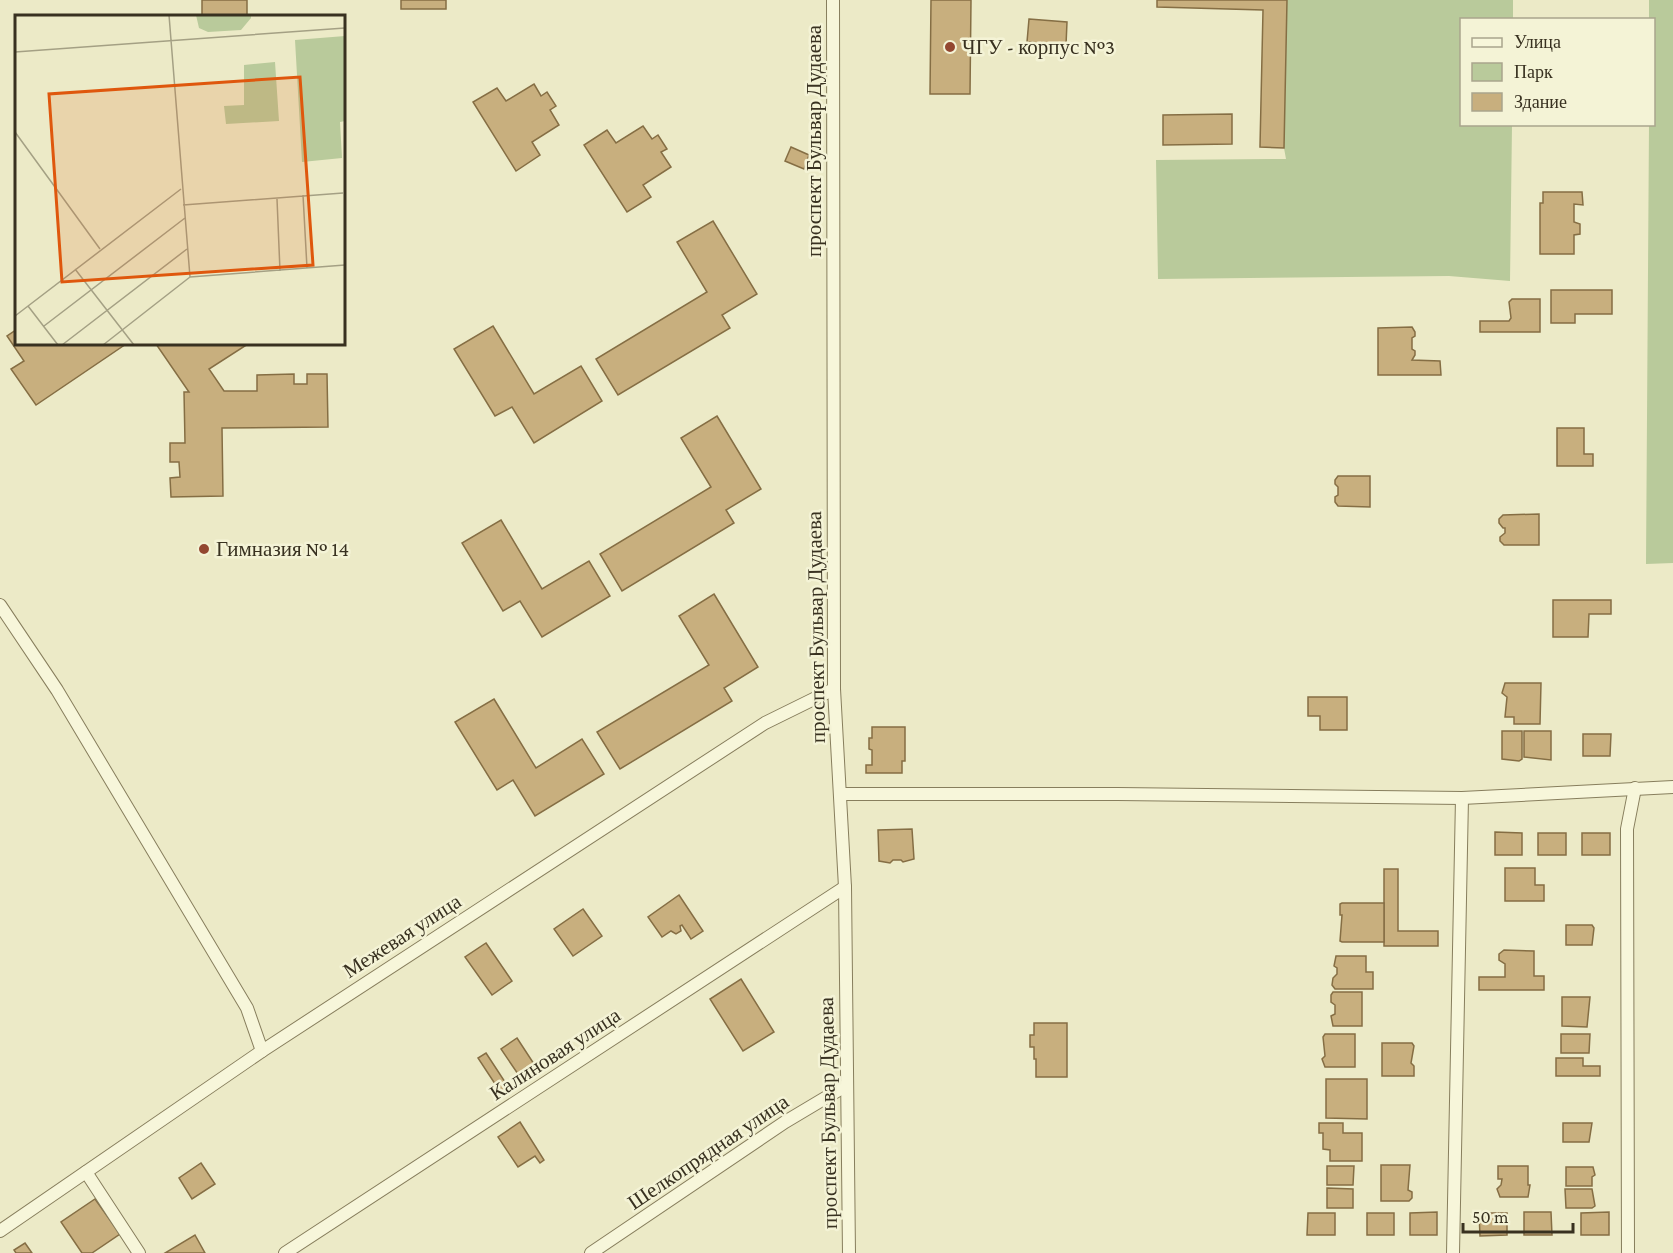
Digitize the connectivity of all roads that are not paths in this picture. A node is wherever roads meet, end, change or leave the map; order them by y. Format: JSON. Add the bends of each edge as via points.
{"nodes":[{"id":1,"x":833,"y":0,"type":"edge"},
{"id":2,"x":0,"y":605,"type":"edge"},
{"id":3,"x":834,"y":688,"type":"junction"},
{"id":4,"x":1635,"y":788,"type":"junction"},
{"id":5,"x":1673,"y":788,"type":"edge"},
{"id":6,"x":840,"y":794,"type":"junction"},
{"id":7,"x":1461,"y":798,"type":"junction"},
{"id":8,"x":845,"y":886,"type":"junction"},
{"id":9,"x":262,"y":1051,"type":"junction"},
{"id":10,"x":847,"y":1085,"type":"junction"},
{"id":11,"x":86,"y":1172,"type":"junction"},
{"id":12,"x":0,"y":1231,"type":"edge"},
{"id":13,"x":139,"y":1253,"type":"edge"},
{"id":14,"x":285,"y":1253,"type":"edge"},
{"id":15,"x":591,"y":1253,"type":"edge"},
{"id":16,"x":849,"y":1253,"type":"edge"},
{"id":17,"x":1453,"y":1253,"type":"edge"},
{"id":18,"x":1628,"y":1253,"type":"edge"}],
"edges":[{"from":1,"to":3,"type":"street","name":"проспект Бульвар Дудаева"},
{"from":2,"to":9,"type":"street","via":[[57,690],[247,1008]]},
{"from":3,"to":6,"type":"street","name":"проспект Бульвар Дудаева"},
{"from":3,"to":9,"type":"street","name":"Межевая улица","via":[[765,723]]},
{"from":4,"to":5,"type":"street"},
{"from":4,"to":7,"type":"street"},
{"from":4,"to":18,"type":"street","via":[[1628,829]]},
{"from":6,"to":7,"type":"street"},
{"from":6,"to":8,"type":"street","name":"проспект Бульвар Дудаева"},
{"from":7,"to":17,"type":"street"},
{"from":8,"to":10,"type":"street","name":"проспект Бульвар Дудаева"},
{"from":8,"to":14,"type":"street","name":"Калиновая улица"},
{"from":9,"to":11,"type":"street","name":"Межевая улица"},
{"from":10,"to":15,"type":"street","name":"Шелкопрядная улица","via":[[785,1122]]},
{"from":10,"to":16,"type":"street","name":"проспект Бульвар Дудаева"},
{"from":11,"to":12,"type":"street","name":"Межевая улица"},
{"from":11,"to":13,"type":"street"}]}
